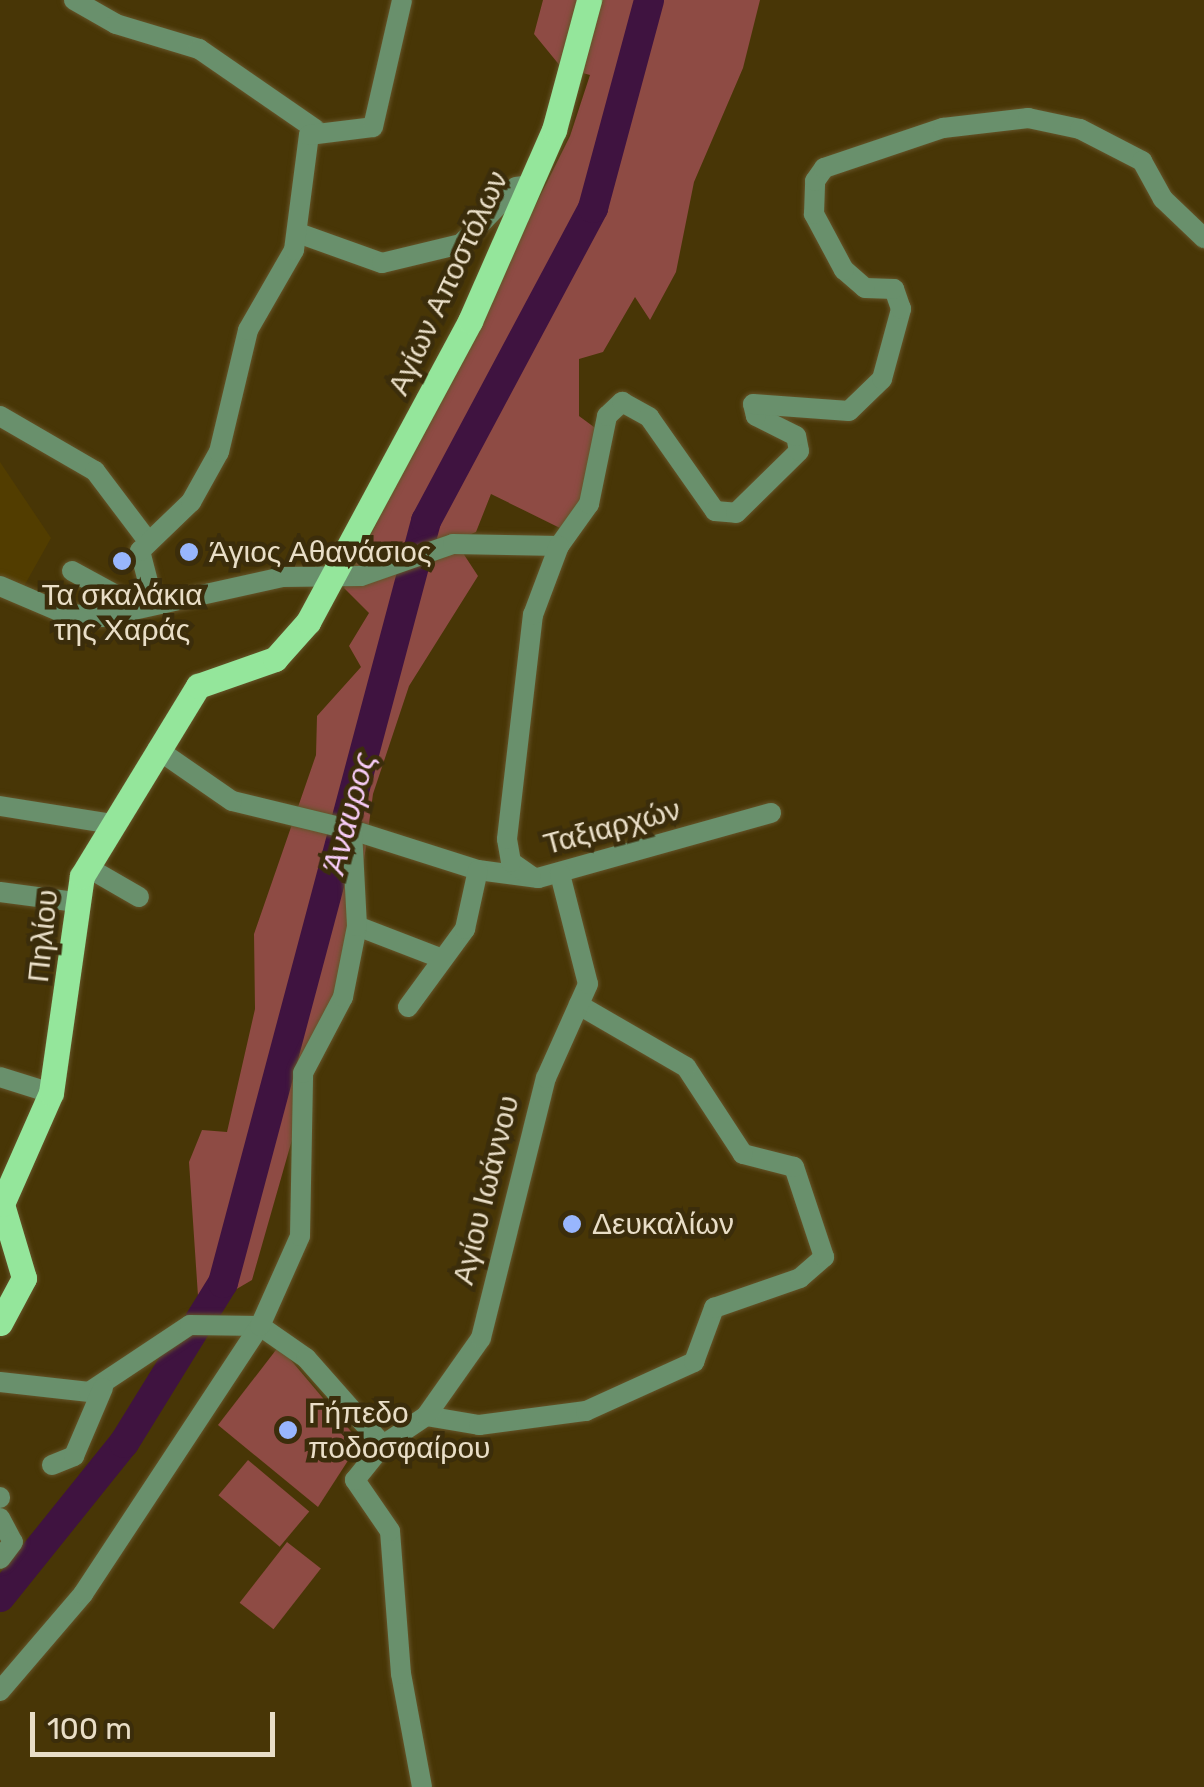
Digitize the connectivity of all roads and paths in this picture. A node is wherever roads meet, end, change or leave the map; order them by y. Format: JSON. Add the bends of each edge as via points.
{"nodes":[{"id":1,"x":74,"y":0,"type":"edge"},
{"id":2,"x":402,"y":0,"type":"edge"},
{"id":3,"x":589,"y":0,"type":"edge"},
{"id":4,"x":314,"y":129,"type":"junction"},
{"id":5,"x":530,"y":185,"type":"junction"},
{"id":6,"x":298,"y":234,"type":"junction"},
{"id":7,"x":1204,"y":238,"type":"edge"},
{"id":8,"x":0,"y":416,"type":"edge"},
{"id":9,"x":148,"y":541,"type":"junction"},
{"id":10,"x":559,"y":546,"type":"junction"},
{"id":11,"x":72,"y":571,"type":"dead end"},
{"id":12,"x":330,"y":579,"type":"junction"},
{"id":13,"x":0,"y":586,"type":"edge"},
{"id":14,"x":147,"y":607,"type":"junction"},
{"id":15,"x":157,"y":749,"type":"junction"},
{"id":16,"x":0,"y":806,"type":"edge"},
{"id":17,"x":771,"y":813,"type":"dead end"},
{"id":18,"x":112,"y":824,"type":"junction"},
{"id":19,"x":350,"y":829,"type":"junction"},
{"id":20,"x":87,"y":867,"type":"junction"},
{"id":21,"x":478,"y":870,"type":"junction"},
{"id":22,"x":560,"y":874,"type":"junction"},
{"id":23,"x":538,"y":878,"type":"junction"},
{"id":24,"x":0,"y":892,"type":"edge"},
{"id":25,"x":138,"y":897,"type":"dead end"},
{"id":26,"x":76,"y":902,"type":"junction"},
{"id":27,"x":357,"y":926,"type":"junction"},
{"id":28,"x":440,"y":958,"type":"junction"},
{"id":29,"x":578,"y":1005,"type":"junction"},
{"id":30,"x":408,"y":1007,"type":"dead end"},
{"id":31,"x":0,"y":1077,"type":"edge"},
{"id":32,"x":51,"y":1093,"type":"junction"},
{"id":33,"x":1,"y":1211,"type":"edge"},
{"id":34,"x":0,"y":1324,"type":"edge"},
{"id":35,"x":260,"y":1326,"type":"junction"},
{"id":36,"x":0,"y":1382,"type":"edge"},
{"id":37,"x":103,"y":1388,"type":"junction"},
{"id":38,"x":426,"y":1416,"type":"junction"},
{"id":39,"x":383,"y":1445,"type":"junction"},
{"id":40,"x":52,"y":1465,"type":"dead end"},
{"id":41,"x":0,"y":1518,"type":"edge"},
{"id":42,"x":0,"y":1559,"type":"edge"},
{"id":43,"x":0,"y":1692,"type":"edge"},
{"id":44,"x":422,"y":1787,"type":"edge"}],
"edges":[{"from":1,"to":4,"type":"street","via":[[106,20],[199,50]]},
{"from":2,"to":4,"type":"street","via":[[371,130]]},
{"from":3,"to":5,"type":"main road","name":"Αγίων Αποστόλων"},
{"from":4,"to":6,"type":"street"},
{"from":5,"to":6,"type":"street","via":[[516,187],[461,244],[382,262]]},
{"from":5,"to":12,"type":"main road","name":"Αγίων Αποστόλων","via":[[456,350]]},
{"from":6,"to":9,"type":"street","via":[[248,330],[213,467],[184,511]]},
{"from":7,"to":10,"type":"street","via":[[1164,200],[1142,160],[1049,120],[943,128],[824,168],[811,197],[824,236],[854,283],[894,290],[902,303],[882,379],[848,412],[756,400],[754,414],[789,430],[798,451],[781,477],[728,516],[649,417],[632,403],[616,406],[589,504]]},
{"from":8,"to":9,"type":"street","via":[[95,471]]},
{"from":9,"to":14,"type":"street","via":[[138,565]]},
{"from":10,"to":12,"type":"street","via":[[472,544]]},
{"from":10,"to":23,"type":"street","via":[[533,615],[507,839],[511,862]]},
{"from":11,"to":14,"type":"street"},
{"from":12,"to":14,"type":"street","via":[[284,577]]},
{"from":12,"to":15,"type":"main road","name":"Πηλίου","via":[[292,646],[268,663],[204,679]]},
{"from":13,"to":14,"type":"street","via":[[79,617]]},
{"from":15,"to":18,"type":"main road","name":"Πηλίου"},
{"from":15,"to":19,"type":"street","name":"Ταξιαρχών","via":[[232,801],[313,815]]},
{"from":16,"to":18,"type":"street"},
{"from":17,"to":22,"type":"street","name":"Ταξιαρχών"},
{"from":18,"to":20,"type":"main road","name":"Πηλίου"},
{"from":19,"to":21,"type":"street","name":"Ταξιαρχών"},
{"from":19,"to":27,"type":"street"},
{"from":20,"to":25,"type":"street"},
{"from":20,"to":26,"type":"main road","name":"Πηλίου"},
{"from":21,"to":23,"type":"street","name":"Ταξιαρχών"},
{"from":21,"to":28,"type":"street","via":[[465,929]]},
{"from":22,"to":23,"type":"street","name":"Ταξιαρχών"},
{"from":22,"to":29,"type":"street","name":"Αγίου Ιωάννου","via":[[587,963]]},
{"from":24,"to":26,"type":"street"},
{"from":26,"to":32,"type":"main road","name":"Πηλίου"},
{"from":27,"to":28,"type":"street"},
{"from":27,"to":35,"type":"street","via":[[343,998],[303,1072],[300,1236]]},
{"from":28,"to":30,"type":"street"},
{"from":29,"to":38,"type":"street","name":"Αγίου Ιωάννου","via":[[546,1078],[477,1350]]},
{"from":29,"to":38,"type":"street","via":[[686,1067],[743,1154],[794,1166],[824,1257],[800,1278],[711,1310],[694,1362],[586,1411],[479,1425]]},
{"from":31,"to":32,"type":"street"},
{"from":32,"to":33,"type":"main road","name":"Πηλίου"},
{"from":33,"to":34,"type":"main road","name":"Πηλίου","via":[[24,1278]]},
{"from":35,"to":37,"type":"street","via":[[190,1325]]},
{"from":35,"to":39,"type":"street","via":[[306,1358]]},
{"from":35,"to":43,"type":"street","via":[[83,1594]]},
{"from":36,"to":37,"type":"street"},
{"from":37,"to":40,"type":"street","via":[[74,1456]]},
{"from":38,"to":39,"type":"street","name":"Αγίου Ιωάννου"},
{"from":39,"to":44,"type":"street","name":"Αγίου Ιωάννου","via":[[355,1480],[390,1531],[401,1674]]},
{"from":41,"to":42,"type":"street","via":[[13,1542]]}]}
